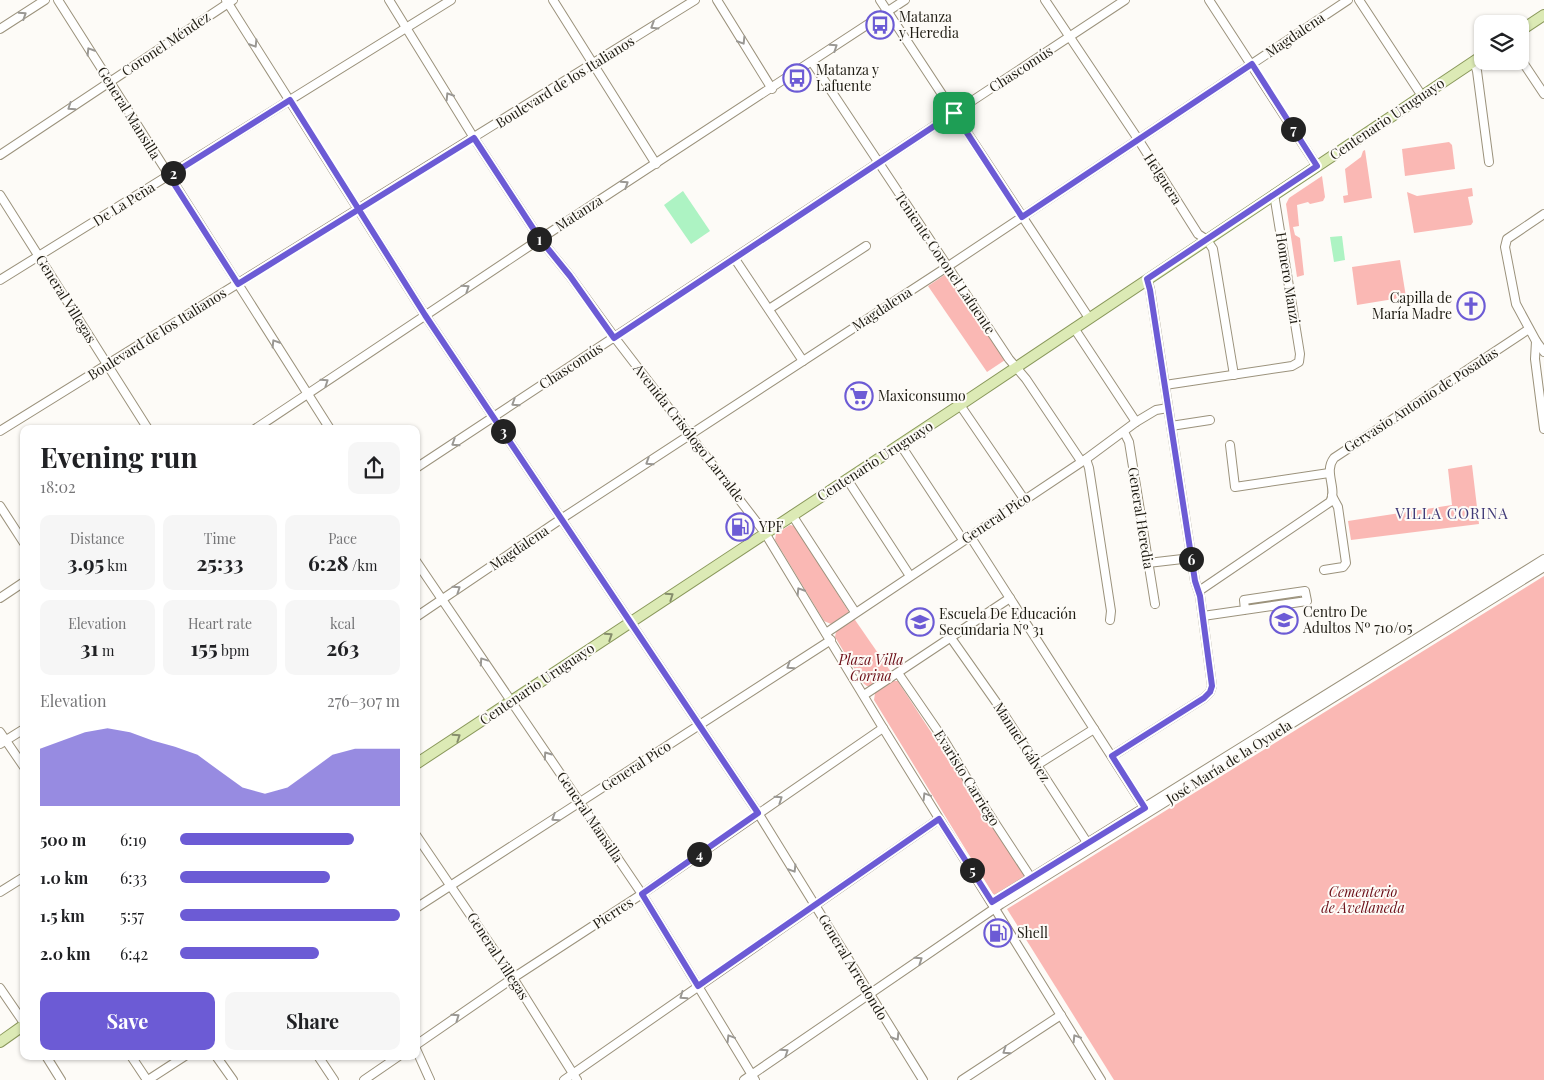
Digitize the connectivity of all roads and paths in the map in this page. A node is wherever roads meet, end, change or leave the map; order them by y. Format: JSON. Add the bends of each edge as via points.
{"nodes":[{"id":1,"x":45,"y":0,"type":"edge"},
{"id":2,"x":58,"y":0,"type":"edge"},
{"id":3,"x":389,"y":0,"type":"edge"},
{"id":4,"x":451,"y":0,"type":"edge"},
{"id":5,"x":553,"y":0,"type":"edge"},
{"id":6,"x":695,"y":0,"type":"edge"},
{"id":7,"x":717,"y":0,"type":"edge"},
{"id":8,"x":880,"y":0,"type":"edge"},
{"id":9,"x":905,"y":0,"type":"edge"},
{"id":10,"x":1045,"y":0,"type":"edge"},
{"id":11,"x":1125,"y":0,"type":"edge"},
{"id":12,"x":1209,"y":0,"type":"edge"},
{"id":13,"x":1348,"y":0,"type":"edge"},
{"id":14,"x":1359,"y":0,"type":"edge"},
{"id":15,"x":229,"y":1,"type":"edge"},
{"id":16,"x":887,"y":12,"type":"junction"},
{"id":17,"x":1544,"y":15,"type":"edge"},
{"id":18,"x":1529,"y":25,"type":"edge"},
{"id":19,"x":406,"y":28,"type":"junction"},
{"id":20,"x":0,"y":29,"type":"edge"},
{"id":21,"x":1070,"y":37,"type":"junction"},
{"id":22,"x":1474,"y":61,"type":"edge"},
{"id":23,"x":812,"y":62,"type":"junction"},
{"id":24,"x":594,"y":64,"type":"junction"},
{"id":25,"x":1252,"y":64,"type":"junction"},
{"id":26,"x":1478,"y":70,"type":"edge"},
{"id":27,"x":1528,"y":70,"type":"edge"},
{"id":28,"x":110,"y":82,"type":"junction"},
{"id":29,"x":772,"y":89,"type":"junction"},
{"id":30,"x":1544,"y":94,"type":"edge"},
{"id":31,"x":1422,"y":96,"type":"junction"},
{"id":32,"x":290,"y":100,"type":"junction"},
{"id":33,"x":954,"y":113,"type":"junction"},
{"id":34,"x":474,"y":138,"type":"junction"},
{"id":35,"x":1138,"y":139,"type":"junction"},
{"id":36,"x":0,"y":155,"type":"edge"},
{"id":37,"x":1489,"y":162,"type":"dead end"},
{"id":38,"x":656,"y":164,"type":"junction"},
{"id":39,"x":879,"y":164,"type":"junction"},
{"id":40,"x":1317,"y":166,"type":"junction"},
{"id":41,"x":169,"y":176,"type":"junction"},
{"id":42,"x":1274,"y":194,"type":"junction"},
{"id":43,"x":0,"y":195,"type":"edge"},
{"id":44,"x":359,"y":210,"type":"junction"},
{"id":45,"x":1544,"y":214,"type":"edge"},
{"id":46,"x":1022,"y":217,"type":"junction"},
{"id":47,"x":540,"y":239,"type":"junction"},
{"id":48,"x":1207,"y":240,"type":"junction"},
{"id":49,"x":866,"y":246,"type":"dead end"},
{"id":50,"x":39,"y":256,"type":"junction"},
{"id":51,"x":735,"y":259,"type":"junction"},
{"id":52,"x":947,"y":267,"type":"junction"},
{"id":53,"x":1147,"y":279,"type":"junction"},
{"id":54,"x":0,"y":280,"type":"edge"},
{"id":55,"x":238,"y":284,"type":"junction"},
{"id":56,"x":769,"y":309,"type":"junction"},
{"id":57,"x":425,"y":315,"type":"junction"},
{"id":58,"x":1089,"y":318,"type":"junction"},
{"id":59,"x":1074,"y":328,"type":"junction"},
{"id":60,"x":1529,"y":329,"type":"junction"},
{"id":61,"x":614,"y":338,"type":"junction"},
{"id":62,"x":1536,"y":341,"type":"junction"},
{"id":63,"x":1544,"y":352,"type":"edge"},
{"id":64,"x":802,"y":361,"type":"junction"},
{"id":65,"x":107,"y":365,"type":"junction"},
{"id":66,"x":1015,"y":367,"type":"junction"},
{"id":67,"x":1234,"y":375,"type":"junction"},
{"id":68,"x":1165,"y":385,"type":"junction"},
{"id":69,"x":307,"y":394,"type":"junction"},
{"id":70,"x":960,"y":405,"type":"junction"},
{"id":71,"x":1543,"y":406,"type":"edge"},
{"id":72,"x":1168,"y":408,"type":"junction"},
{"id":73,"x":493,"y":417,"type":"junction"},
{"id":74,"x":1210,"y":420,"type":"dead end"},
{"id":75,"x":1136,"y":422,"type":"junction"},
{"id":76,"x":145,"y":425,"type":"edge"},
{"id":77,"x":261,"y":425,"type":"edge"},
{"id":78,"x":327,"y":425,"type":"edge"},
{"id":79,"x":1171,"y":426,"type":"junction"},
{"id":80,"x":1544,"y":429,"type":"edge"},
{"id":81,"x":0,"y":431,"type":"edge"},
{"id":82,"x":1124,"y":432,"type":"junction"},
{"id":83,"x":690,"y":435,"type":"junction"},
{"id":84,"x":900,"y":444,"type":"junction"},
{"id":85,"x":1230,"y":445,"type":"dead end"},
{"id":86,"x":1084,"y":460,"type":"junction"},
{"id":87,"x":420,"y":465,"type":"edge"},
{"id":88,"x":1329,"y":473,"type":"junction"},
{"id":89,"x":847,"y":479,"type":"junction"},
{"id":90,"x":1332,"y":496,"type":"junction"},
{"id":91,"x":1024,"y":499,"type":"junction"},
{"id":92,"x":1,"y":511,"type":"edge"},
{"id":93,"x":792,"y":515,"type":"junction"},
{"id":94,"x":561,"y":519,"type":"junction"},
{"id":95,"x":765,"y":532,"type":"junction"},
{"id":96,"x":20,"y":537,"type":"edge"},
{"id":97,"x":967,"y":538,"type":"junction"},
{"id":98,"x":1191,"y":558,"type":"junction"},
{"id":99,"x":1544,"y":560,"type":"edge"},
{"id":100,"x":1148,"y":563,"type":"junction"},
{"id":101,"x":420,"y":567,"type":"edge"},
{"id":102,"x":1544,"y":567,"type":"edge"},
{"id":103,"x":1324,"y":570,"type":"dead end"},
{"id":104,"x":910,"y":576,"type":"junction"},
{"id":105,"x":20,"y":585,"type":"edge"},
{"id":106,"x":1199,"y":591,"type":"junction"},
{"id":107,"x":0,"y":598,"type":"edge"},
{"id":108,"x":1010,"y":598,"type":"junction"},
{"id":109,"x":441,"y":600,"type":"junction"},
{"id":110,"x":1156,"y":604,"type":"dead end"},
{"id":111,"x":1245,"y":610,"type":"junction"},
{"id":112,"x":855,"y":612,"type":"junction"},
{"id":113,"x":420,"y":614,"type":"edge"},
{"id":114,"x":1203,"y":616,"type":"junction"},
{"id":115,"x":1110,"y":620,"type":"dead end"},
{"id":116,"x":629,"y":623,"type":"junction"},
{"id":117,"x":826,"y":633,"type":"junction"},
{"id":118,"x":951,"y":638,"type":"junction"},
{"id":119,"x":830,"y":640,"type":"junction"},
{"id":120,"x":898,"y":673,"type":"junction"},
{"id":121,"x":864,"y":695,"type":"junction"},
{"id":122,"x":510,"y":701,"type":"junction"},
{"id":123,"x":699,"y":725,"type":"junction"},
{"id":124,"x":883,"y":728,"type":"junction"},
{"id":125,"x":1094,"y":729,"type":"junction"},
{"id":126,"x":20,"y":731,"type":"edge"},
{"id":127,"x":0,"y":732,"type":"edge"},
{"id":128,"x":3,"y":742,"type":"edge"},
{"id":129,"x":1112,"y":756,"type":"junction"},
{"id":130,"x":420,"y":761,"type":"edge"},
{"id":131,"x":20,"y":762,"type":"edge"},
{"id":132,"x":1037,"y":765,"type":"junction"},
{"id":133,"x":580,"y":802,"type":"junction"},
{"id":134,"x":1146,"y":810,"type":"junction"},
{"id":135,"x":758,"y":813,"type":"junction"},
{"id":136,"x":939,"y":819,"type":"junction"},
{"id":137,"x":420,"y":841,"type":"edge"},
{"id":138,"x":1089,"y":846,"type":"junction"},
{"id":139,"x":20,"y":880,"type":"edge"},
{"id":140,"x":1033,"y":881,"type":"junction"},
{"id":141,"x":452,"y":885,"type":"junction"},
{"id":142,"x":0,"y":892,"type":"edge"},
{"id":143,"x":642,"y":894,"type":"junction"},
{"id":144,"x":815,"y":904,"type":"junction"},
{"id":145,"x":420,"y":905,"type":"edge"},
{"id":146,"x":994,"y":905,"type":"junction"},
{"id":147,"x":513,"y":978,"type":"junction"},
{"id":148,"x":698,"y":986,"type":"junction"},
{"id":149,"x":0,"y":988,"type":"edge"},
{"id":150,"x":869,"y":994,"type":"junction"},
{"id":151,"x":1061,"y":1015,"type":"junction"},
{"id":152,"x":20,"y":1018,"type":"edge"},
{"id":153,"x":20,"y":1027,"type":"edge"},
{"id":154,"x":0,"y":1042,"type":"edge"},
{"id":155,"x":420,"y":1042,"type":"edge"},
{"id":156,"x":420,"y":1058,"type":"edge"},
{"id":157,"x":49,"y":1060,"type":"edge"},
{"id":158,"x":134,"y":1060,"type":"edge"},
{"id":159,"x":179,"y":1060,"type":"edge"},
{"id":160,"x":219,"y":1060,"type":"edge"},
{"id":161,"x":321,"y":1060,"type":"edge"},
{"id":162,"x":393,"y":1060,"type":"edge"},
{"id":163,"x":575,"y":1077,"type":"edge"},
{"id":164,"x":753,"y":1077,"type":"edge"},
{"id":165,"x":62,"y":1080,"type":"edge"},
{"id":166,"x":147,"y":1080,"type":"edge"},
{"id":167,"x":233,"y":1080,"type":"edge"},
{"id":168,"x":334,"y":1080,"type":"edge"},
{"id":169,"x":364,"y":1080,"type":"edge"},
{"id":170,"x":430,"y":1080,"type":"edge"},
{"id":171,"x":564,"y":1080,"type":"edge"},
{"id":172,"x":744,"y":1080,"type":"edge"},
{"id":173,"x":923,"y":1080,"type":"edge"},
{"id":174,"x":962,"y":1080,"type":"edge"},
{"id":175,"x":1101,"y":1080,"type":"edge"}],
"edges":[{"from":20,"to":1,"type":"street","one_way":true},
{"from":28,"to":2,"type":"street","name":"General Mansilla","one_way":true},
{"from":3,"to":19,"type":"street","name":"Avenida Crisólogo Larralde"},
{"from":4,"to":19,"type":"street","name":"De La Peña"},
{"from":5,"to":24,"type":"street"},
{"from":6,"to":24,"type":"street","name":"Boulevard de los Italianos","one_way":true},
{"from":7,"to":29,"type":"street","one_way":true},
{"from":8,"to":16,"type":"street"},
{"from":9,"to":16,"type":"street","name":"Matanza"},
{"from":10,"to":21,"type":"street","name":"Helguera"},
{"from":11,"to":21,"type":"street","name":"Chascomús"},
{"from":12,"to":25,"type":"street"},
{"from":13,"to":25,"type":"street","name":"Magdalena"},
{"from":14,"to":31,"type":"street"},
{"from":15,"to":28,"type":"street","name":"Coronel Méndez"},
{"from":15,"to":32,"type":"street","name":"General Arredondo","one_way":true},
{"from":23,"to":16,"type":"street","name":"Matanza","one_way":true},
{"from":16,"to":33,"type":"street"},
{"from":17,"to":18,"type":"main road"},
{"from":19,"to":32,"type":"street","name":"De La Peña"},
{"from":34,"to":19,"type":"street","name":"Avenida Crisólogo Larralde","one_way":true},
{"from":21,"to":33,"type":"street","name":"Chascomús"},
{"from":21,"to":35,"type":"street","name":"Helguera"},
{"from":22,"to":31,"type":"main road","name":"Centenario Uruguayo"},
{"from":23,"to":29,"type":"street","name":"Matanza"},
{"from":23,"to":39,"type":"street","name":"Teniente Coronel Lafuente"},
{"from":24,"to":34,"type":"street","name":"Boulevard de los Italianos"},
{"from":24,"to":38,"type":"street"},
{"from":25,"to":35,"type":"street","name":"Magdalena"},
{"from":25,"to":40,"type":"street"},
{"from":26,"to":37,"type":"street"},
{"from":27,"to":30,"type":"street"},
{"from":28,"to":36,"type":"street","name":"Coronel Méndez","one_way":true},
{"from":28,"to":41,"type":"street","name":"General Mansilla"},
{"from":29,"to":38,"type":"street","name":"Matanza"},
{"from":31,"to":40,"type":"main road","name":"Centenario Uruguayo"},
{"from":32,"to":41,"type":"street","name":"De La Peña"},
{"from":32,"to":44,"type":"street","name":"General Arredondo"},
{"from":33,"to":39,"type":"street","name":"Chascomús"},
{"from":33,"to":46,"type":"street"},
{"from":34,"to":44,"type":"street","name":"Boulevard de los Italianos"},
{"from":34,"to":47,"type":"street","name":"Avenida Crisólogo Larralde"},
{"from":35,"to":46,"type":"street","name":"Magdalena"},
{"from":35,"to":48,"type":"street","name":"Helguera","via":[[1198,234]]},
{"from":47,"to":38,"type":"street","name":"Matanza","one_way":true},
{"from":39,"to":51,"type":"street","name":"Chascomús"},
{"from":39,"to":52,"type":"street","name":"Teniente Coronel Lafuente"},
{"from":40,"to":42,"type":"main road","name":"Centenario Uruguayo"},
{"from":41,"to":50,"type":"street","name":"De La Peña"},
{"from":41,"to":55,"type":"street","name":"General Mansilla"},
{"from":42,"to":48,"type":"main road","name":"Centenario Uruguayo"},
{"from":42,"to":67,"type":"street","name":"Homero Manzi","via":[[1299,362],[1292,366]]},
{"from":43,"to":50,"type":"street","name":"General Villegas"},
{"from":44,"to":55,"type":"street","name":"Boulevard de los Italianos"},
{"from":44,"to":57,"type":"street","name":"General Arredondo"},
{"from":45,"to":60,"type":"street","via":[[1507,239],[1505,247],[1513,294]]},
{"from":46,"to":52,"type":"street","name":"Magdalena"},
{"from":46,"to":58,"type":"street"},
{"from":57,"to":47,"type":"street","name":"Matanza","one_way":true},
{"from":47,"to":61,"type":"street","name":"Avenida Crisólogo Larralde"},
{"from":48,"to":53,"type":"main road","name":"Centenario Uruguayo"},
{"from":48,"to":67,"type":"street","name":"Helguera","via":[[1214,249]]},
{"from":49,"to":56,"type":"street"},
{"from":50,"to":54,"type":"street","name":"De La Peña"},
{"from":50,"to":65,"type":"street","name":"General Villegas"},
{"from":51,"to":56,"type":"street"},
{"from":51,"to":61,"type":"street","name":"Chascomús"},
{"from":52,"to":64,"type":"street","name":"Magdalena"},
{"from":52,"to":66,"type":"street","name":"Teniente Coronel Lafuente"},
{"from":53,"to":58,"type":"main road","name":"Centenario Uruguayo"},
{"from":53,"to":68,"type":"street"},
{"from":55,"to":65,"type":"street","name":"Boulevard de los Italianos"},
{"from":69,"to":55,"type":"street","name":"General Mansilla","one_way":true},
{"from":56,"to":64,"type":"street"},
{"from":69,"to":57,"type":"street","name":"Matanza","one_way":true},
{"from":57,"to":73,"type":"street","name":"General Arredondo"},
{"from":58,"to":59,"type":"main road","name":"Centenario Uruguayo"},
{"from":59,"to":66,"type":"main road","name":"Centenario Uruguayo"},
{"from":59,"to":75,"type":"street"},
{"from":60,"to":62,"type":"street"},
{"from":60,"to":88,"type":"street","name":"Gervasio Antonio de Posadas","via":[[1334,458]]},
{"from":61,"to":73,"type":"street","name":"Chascomús","one_way":true},
{"from":61,"to":83,"type":"street","name":"Avenida Crisólogo Larralde"},
{"from":62,"to":63,"type":"street"},
{"from":62,"to":71,"type":"street","via":[[1535,359]]},
{"from":64,"to":83,"type":"street","name":"Magdalena"},
{"from":65,"to":76,"type":"street","name":"General Villegas"},
{"from":65,"to":81,"type":"street","name":"Boulevard de los Italianos"},
{"from":66,"to":70,"type":"main road","name":"Centenario Uruguayo"},
{"from":66,"to":86,"type":"street","name":"Teniente Coronel Lafuente"},
{"from":67,"to":68,"type":"street"},
{"from":68,"to":72,"type":"street"},
{"from":69,"to":77,"type":"street","name":"Matanza"},
{"from":69,"to":78,"type":"street","name":"General Mansilla"},
{"from":70,"to":84,"type":"main road","name":"Centenario Uruguayo"},
{"from":70,"to":91,"type":"street"},
{"from":71,"to":80,"type":"street"},
{"from":72,"to":75,"type":"street","name":"General Pico","via":[[1156,410]]},
{"from":72,"to":79,"type":"street"},
{"from":73,"to":87,"type":"street","name":"Chascomús","one_way":true},
{"from":73,"to":94,"type":"street","name":"General Arredondo"},
{"from":74,"to":79,"type":"street"},
{"from":75,"to":82,"type":"street","name":"General Pico"},
{"from":79,"to":98,"type":"street"},
{"from":82,"to":86,"type":"street","name":"General Pico"},
{"from":82,"to":100,"type":"street","name":"General Heredia","via":[[1129,442]]},
{"from":83,"to":94,"type":"street","name":"Magdalena","one_way":true},
{"from":83,"to":95,"type":"street","name":"Avenida Crisólogo Larralde"},
{"from":84,"to":89,"type":"main road","name":"Centenario Uruguayo"},
{"from":84,"to":97,"type":"street"},
{"from":85,"to":88,"type":"street","via":[[1235,487]]},
{"from":86,"to":91,"type":"street","name":"General Pico"},
{"from":86,"to":115,"type":"street","name":"Teniente Coronel Lafuente","via":[[1089,468]]},
{"from":88,"to":90,"type":"street"},
{"from":89,"to":93,"type":"main road","name":"Centenario Uruguayo"},
{"from":89,"to":104,"type":"street"},
{"from":90,"to":103,"type":"street","via":[[1338,507],[1346,563],[1344,568]]},
{"from":90,"to":106,"type":"street","via":[[1326,506]]},
{"from":91,"to":97,"type":"street","name":"General Pico"},
{"from":92,"to":96,"type":"street"},
{"from":93,"to":95,"type":"main road","name":"Centenario Uruguayo"},
{"from":93,"to":112,"type":"street"},
{"from":109,"to":94,"type":"street","name":"Magdalena","one_way":true},
{"from":94,"to":116,"type":"street","name":"General Arredondo"},
{"from":116,"to":95,"type":"main road","name":"Centenario Uruguayo","one_way":true},
{"from":117,"to":95,"type":"street","name":"Avenida Crisólogo Larralde","one_way":true},
{"from":97,"to":104,"type":"street","name":"General Pico"},
{"from":97,"to":108,"type":"street"},
{"from":98,"to":100,"type":"street"},
{"from":98,"to":106,"type":"street"},
{"from":99,"to":134,"type":"street","name":"José María de la Oyuela"},
{"from":100,"to":110,"type":"street","name":"General Heredia"},
{"from":101,"to":109,"type":"street","name":"General Mansilla"},
{"from":102,"to":134,"type":"street","name":"José María de la Oyuela"},
{"from":104,"to":112,"type":"street","name":"General Pico"},
{"from":105,"to":107,"type":"street"},
{"from":106,"to":114,"type":"street"},
{"from":108,"to":118,"type":"street"},
{"from":108,"to":125,"type":"street"},
{"from":109,"to":113,"type":"street","name":"Magdalena"},
{"from":122,"to":109,"type":"street","name":"General Mansilla","one_way":true},
{"from":111,"to":111,"type":"street","via":[[1307,601],[1305,591],[1244,600]]},
{"from":111,"to":114,"type":"street"},
{"from":112,"to":117,"type":"street","name":"General Pico"},
{"from":114,"to":129,"type":"street","via":[[1212,681],[1210,692]]},
{"from":122,"to":116,"type":"main road","name":"Centenario Uruguayo","one_way":true},
{"from":116,"to":123,"type":"street","name":"General Arredondo"},
{"from":117,"to":119,"type":"street","name":"Avenida Crisólogo Larralde"},
{"from":118,"to":120,"type":"street"},
{"from":118,"to":132,"type":"street","name":"Manuel Gálvez"},
{"from":119,"to":121,"type":"street","name":"Avenida Crisólogo Larralde"},
{"from":119,"to":123,"type":"street","name":"General Pico","one_way":true},
{"from":120,"to":121,"type":"street"},
{"from":120,"to":140,"type":"street","name":"Evaristo Carriego"},
{"from":121,"to":124,"type":"street","name":"Avenida Crisólogo Larralde"},
{"from":130,"to":122,"type":"main road","name":"Centenario Uruguayo","one_way":true},
{"from":133,"to":122,"type":"street","name":"General Mansilla","one_way":true},
{"from":123,"to":133,"type":"street","name":"General Pico"},
{"from":123,"to":135,"type":"street","name":"General Arredondo"},
{"from":135,"to":124,"type":"street","name":"Pierres","one_way":true},
{"from":136,"to":124,"type":"street","name":"Avenida Crisólogo Larralde","one_way":true},
{"from":125,"to":129,"type":"street"},
{"from":125,"to":132,"type":"street"},
{"from":126,"to":128,"type":"street"},
{"from":127,"to":128,"type":"street"},
{"from":128,"to":131,"type":"street"},
{"from":129,"to":134,"type":"street"},
{"from":132,"to":138,"type":"street","name":"Manuel Gálvez"},
{"from":133,"to":141,"type":"street","name":"General Pico","one_way":true},
{"from":133,"to":143,"type":"street","name":"General Mansilla"},
{"from":134,"to":138,"type":"street","name":"José María de la Oyuela"},
{"from":135,"to":143,"type":"street","name":"Pierres"},
{"from":135,"to":144,"type":"street","name":"General Arredondo","one_way":true},
{"from":136,"to":144,"type":"street"},
{"from":136,"to":146,"type":"street","name":"Avenida Crisólogo Larralde"},
{"from":137,"to":141,"type":"street","name":"General Villegas"},
{"from":138,"to":140,"type":"street","name":"José María de la Oyuela"},
{"from":139,"to":142,"type":"street"},
{"from":140,"to":146,"type":"street","name":"José María de la Oyuela"},
{"from":141,"to":145,"type":"street","name":"General Pico"},
{"from":141,"to":147,"type":"street","name":"General Villegas"},
{"from":143,"to":147,"type":"street","name":"Pierres"},
{"from":143,"to":148,"type":"street","name":"General Mansilla"},
{"from":144,"to":148,"type":"street"},
{"from":144,"to":150,"type":"street","name":"General Arredondo"},
{"from":150,"to":146,"type":"street","name":"José María de la Oyuela","one_way":true},
{"from":146,"to":151,"type":"street","name":"Avenida Crisólogo Larralde"},
{"from":155,"to":147,"type":"street","name":"Pierres","one_way":true},
{"from":147,"to":163,"type":"street","name":"General Villegas"},
{"from":148,"to":163,"type":"street","one_way":true},
{"from":164,"to":148,"type":"street","name":"General Mansilla","one_way":true},
{"from":149,"to":152,"type":"street"},
{"from":164,"to":150,"type":"street","name":"José María de la Oyuela","one_way":true},
{"from":150,"to":173,"type":"street","name":"General Arredondo","one_way":true},
{"from":151,"to":174,"type":"street","one_way":true},
{"from":175,"to":151,"type":"street","name":"Avenida Crisólogo Larralde","one_way":true},
{"from":153,"to":154,"type":"main road"},
{"from":156,"to":170,"type":"street"},
{"from":157,"to":165,"type":"street"},
{"from":158,"to":166,"type":"street"},
{"from":159,"to":166,"type":"street"},
{"from":160,"to":167,"type":"street"},
{"from":161,"to":168,"type":"street"},
{"from":162,"to":169,"type":"street"},
{"from":163,"to":171,"type":"street"},
{"from":164,"to":172,"type":"street","name":"José María de la Oyuela"}]}
